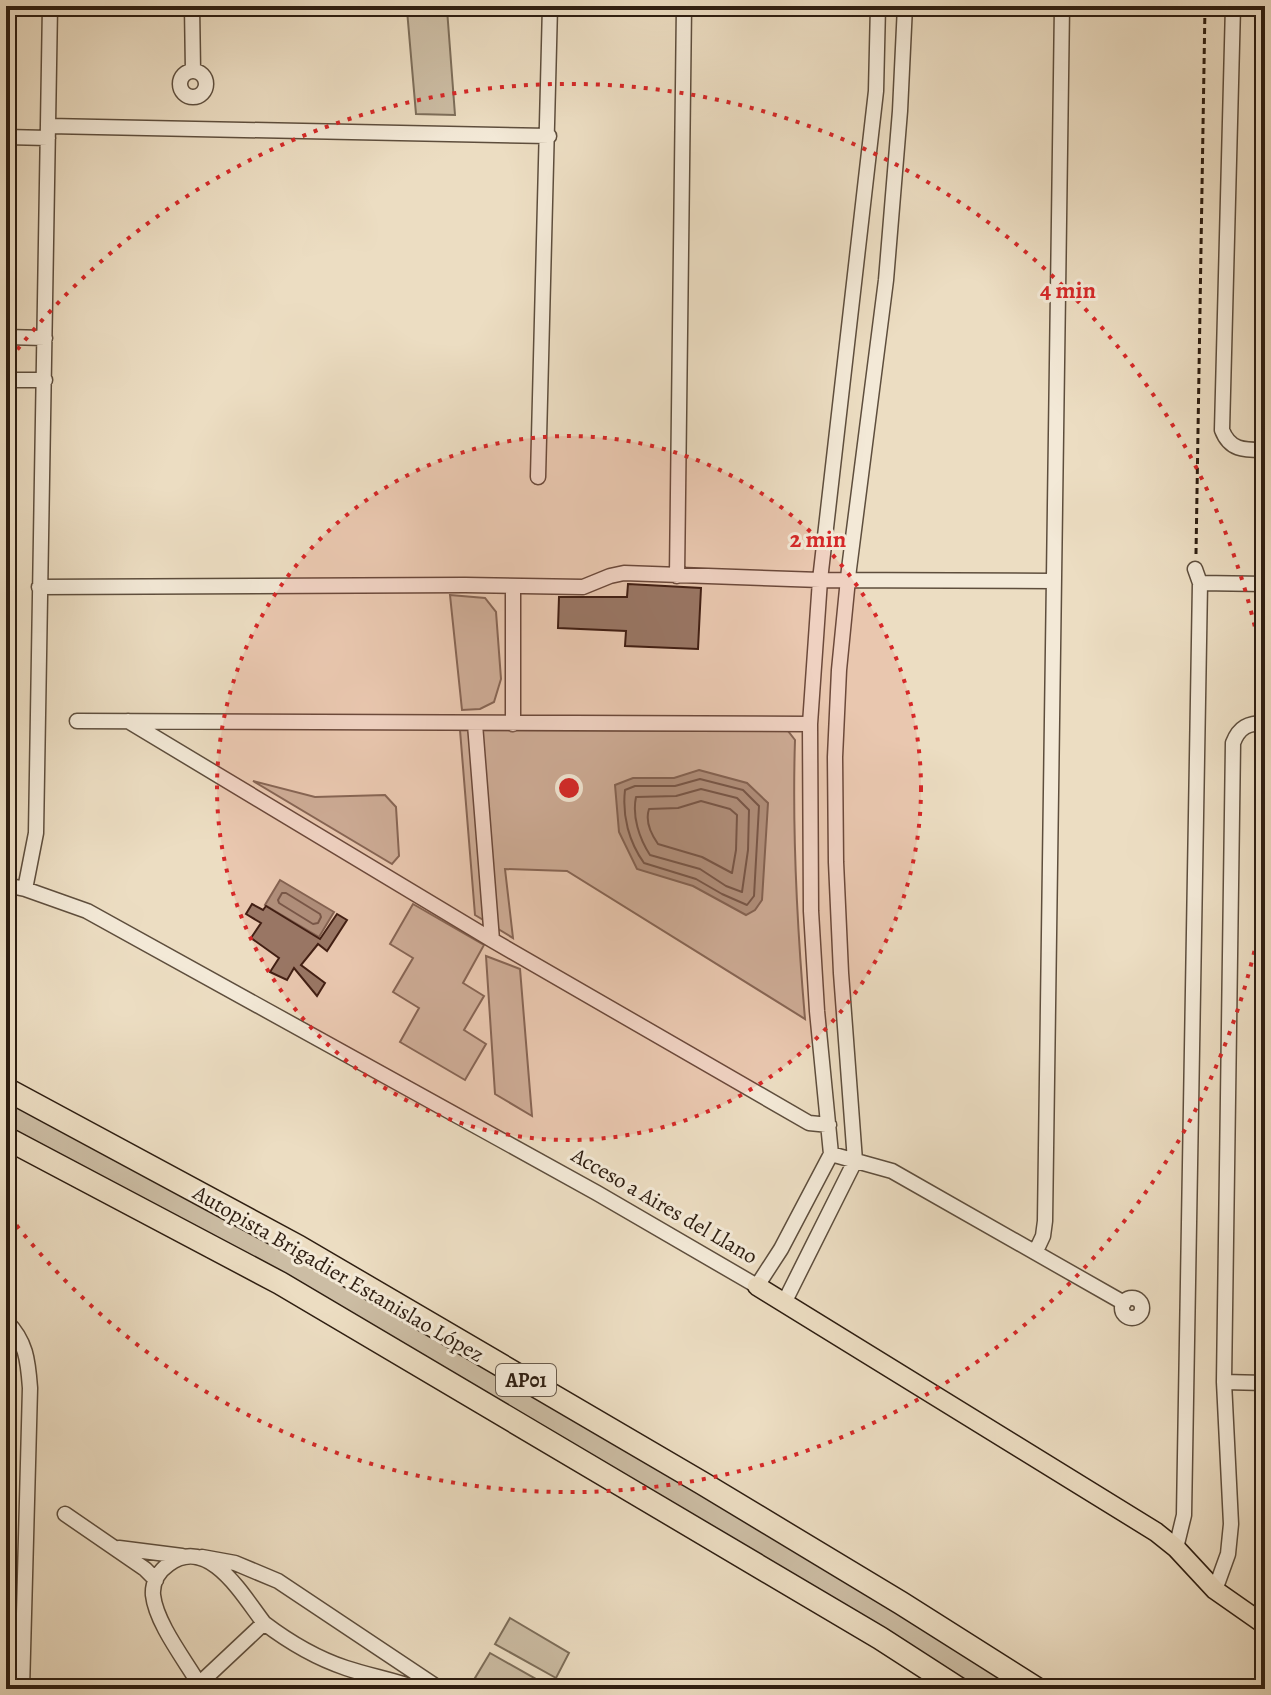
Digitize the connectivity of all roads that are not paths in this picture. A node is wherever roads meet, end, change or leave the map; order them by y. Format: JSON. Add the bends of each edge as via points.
{"nodes":[{"id":1,"x":50,"y":6,"type":"edge"},
{"id":2,"x":192,"y":6,"type":"edge"},
{"id":3,"x":550,"y":6,"type":"edge"},
{"id":4,"x":684,"y":6,"type":"edge"},
{"id":5,"x":878,"y":6,"type":"edge"},
{"id":6,"x":905,"y":6,"type":"edge"},
{"id":7,"x":1062,"y":6,"type":"edge"},
{"id":8,"x":1233,"y":6,"type":"edge"},
{"id":9,"x":193,"y":71,"type":"dead end"},
{"id":10,"x":48,"y":132,"type":"junction"},
{"id":11,"x":549,"y":136,"type":"junction"},
{"id":12,"x":6,"y":137,"type":"edge"},
{"id":13,"x":6,"y":337,"type":"edge"},
{"id":14,"x":45,"y":338,"type":"junction"},
{"id":15,"x":6,"y":380,"type":"edge"},
{"id":16,"x":45,"y":380,"type":"junction"},
{"id":17,"x":1265,"y":450,"type":"edge"},
{"id":18,"x":538,"y":477,"type":"dead end"},
{"id":19,"x":677,"y":576,"type":"junction"},
{"id":20,"x":848,"y":579,"type":"junction"},
{"id":21,"x":820,"y":580,"type":"junction"},
{"id":22,"x":1053,"y":581,"type":"junction"},
{"id":23,"x":1265,"y":584,"type":"edge"},
{"id":24,"x":513,"y":586,"type":"junction"},
{"id":25,"x":39,"y":587,"type":"junction"},
{"id":26,"x":77,"y":721,"type":"dead end"},
{"id":27,"x":128,"y":721,"type":"junction"},
{"id":28,"x":1265,"y":723,"type":"edge"},
{"id":29,"x":475,"y":724,"type":"junction"},
{"id":30,"x":513,"y":724,"type":"junction"},
{"id":31,"x":810,"y":724,"type":"junction"},
{"id":32,"x":6,"y":885,"type":"edge"},
{"id":33,"x":25,"y":889,"type":"junction"},
{"id":34,"x":492,"y":940,"type":"junction"},
{"id":35,"x":6,"y":1089,"type":"edge"},
{"id":36,"x":829,"y":1125,"type":"junction"},
{"id":37,"x":6,"y":1138,"type":"edge"},
{"id":38,"x":831,"y":1154,"type":"junction"},
{"id":39,"x":855,"y":1161,"type":"junction"},
{"id":40,"x":1036,"y":1251,"type":"junction"},
{"id":41,"x":757,"y":1286,"type":"junction"},
{"id":42,"x":785,"y":1301,"type":"junction"},
{"id":43,"x":1124,"y":1303,"type":"dead end"},
{"id":44,"x":6,"y":1321,"type":"edge"},
{"id":45,"x":1224,"y":1382,"type":"junction"},
{"id":46,"x":1265,"y":1383,"type":"edge"},
{"id":47,"x":65,"y":1514,"type":"dead end"},
{"id":48,"x":114,"y":1548,"type":"junction"},
{"id":49,"x":1176,"y":1548,"type":"junction"},
{"id":50,"x":194,"y":1557,"type":"junction"},
{"id":51,"x":156,"y":1580,"type":"junction"},
{"id":52,"x":1215,"y":1590,"type":"junction"},
{"id":53,"x":264,"y":1623,"type":"junction"},
{"id":54,"x":1265,"y":1625,"type":"edge"},
{"id":55,"x":198,"y":1686,"type":"edge"},
{"id":56,"x":22,"y":1689,"type":"edge"},
{"id":57,"x":418,"y":1689,"type":"edge"},
{"id":58,"x":440,"y":1689,"type":"edge"},
{"id":59,"x":959,"y":1689,"type":"edge"},
{"id":60,"x":1037,"y":1689,"type":"edge"}],
"edges":[{"from":1,"to":10,"type":"street"},
{"from":2,"to":9,"type":"street"},
{"from":3,"to":11,"type":"street"},
{"from":4,"to":19,"type":"street"},
{"from":5,"to":21,"type":"street","via":[[876,91]]},
{"from":6,"to":20,"type":"street","via":[[886,280]]},
{"from":7,"to":22,"type":"street"},
{"from":8,"to":17,"type":"street","via":[[1222,430],[1236,448]]},
{"from":10,"to":11,"type":"street"},
{"from":10,"to":12,"type":"street"},
{"from":10,"to":14,"type":"street"},
{"from":11,"to":18,"type":"street"},
{"from":13,"to":14,"type":"street"},
{"from":14,"to":16,"type":"street"},
{"from":15,"to":16,"type":"street"},
{"from":16,"to":25,"type":"street"},
{"from":19,"to":21,"type":"street"},
{"from":19,"to":24,"type":"street","via":[[624,573],[583,587]]},
{"from":20,"to":21,"type":"street"},
{"from":20,"to":22,"type":"street"},
{"from":20,"to":39,"type":"street","via":[[839,670],[836,817]]},
{"from":21,"to":31,"type":"street"},
{"from":22,"to":40,"type":"street","via":[[1045,1221]]},
{"from":23,"to":49,"type":"street","via":[[1197,576],[1185,1499]]},
{"from":24,"to":25,"type":"street"},
{"from":24,"to":30,"type":"street"},
{"from":25,"to":33,"type":"street","via":[[36,833]]},
{"from":26,"to":27,"type":"street"},
{"from":27,"to":29,"type":"street"},
{"from":27,"to":34,"type":"street"},
{"from":28,"to":45,"type":"street","via":[[1246,725],[1233,743]]},
{"from":29,"to":30,"type":"street"},
{"from":29,"to":34,"type":"street"},
{"from":30,"to":31,"type":"street"},
{"from":31,"to":36,"type":"street","via":[[811,911]]},
{"from":32,"to":33,"type":"street","name":"Acceso a Aires del Llano"},
{"from":33,"to":41,"type":"street","name":"Acceso a Aires del Llano","via":[[87,911]]},
{"from":34,"to":36,"type":"street","via":[[809,1123]]},
{"from":35,"to":60,"type":"highway","name":"Autopista Brigadier Estanislao López","number":"AP01","via":[[299,1247],[742,1507]]},
{"from":36,"to":38,"type":"street"},
{"from":37,"to":59,"type":"highway","name":"Autopista Brigadier Estanislao López","number":"AP01","via":[[280,1283]]},
{"from":38,"to":39,"type":"street"},
{"from":38,"to":41,"type":"street"},
{"from":39,"to":40,"type":"street","via":[[892,1171]]},
{"from":39,"to":42,"type":"street"},
{"from":40,"to":43,"type":"street"},
{"from":41,"to":42,"type":"main road","name":"Acceso a Aires del Llano"},
{"from":42,"to":49,"type":"main road","name":"Acceso a Aires del Llano"},
{"from":44,"to":56,"type":"street","via":[[17,1332],[28,1359],[30,1388]]},
{"from":45,"to":46,"type":"street"},
{"from":45,"to":52,"type":"street","via":[[1230,1542]]},
{"from":47,"to":48,"type":"street"},
{"from":48,"to":50,"type":"street"},
{"from":48,"to":51,"type":"street"},
{"from":49,"to":52,"type":"main road","name":"Acceso a Aires del Llano"},
{"from":50,"to":51,"type":"street","via":[[173,1561]]},
{"from":50,"to":53,"type":"street","via":[[226,1575]]},
{"from":50,"to":58,"type":"street","via":[[235,1563],[278,1581]]},
{"from":51,"to":55,"type":"street","via":[[159,1616]]},
{"from":52,"to":54,"type":"main road","name":"Acceso a Aires del Llano"},
{"from":53,"to":55,"type":"street"},
{"from":53,"to":57,"type":"street","via":[[345,1668]]}]}
